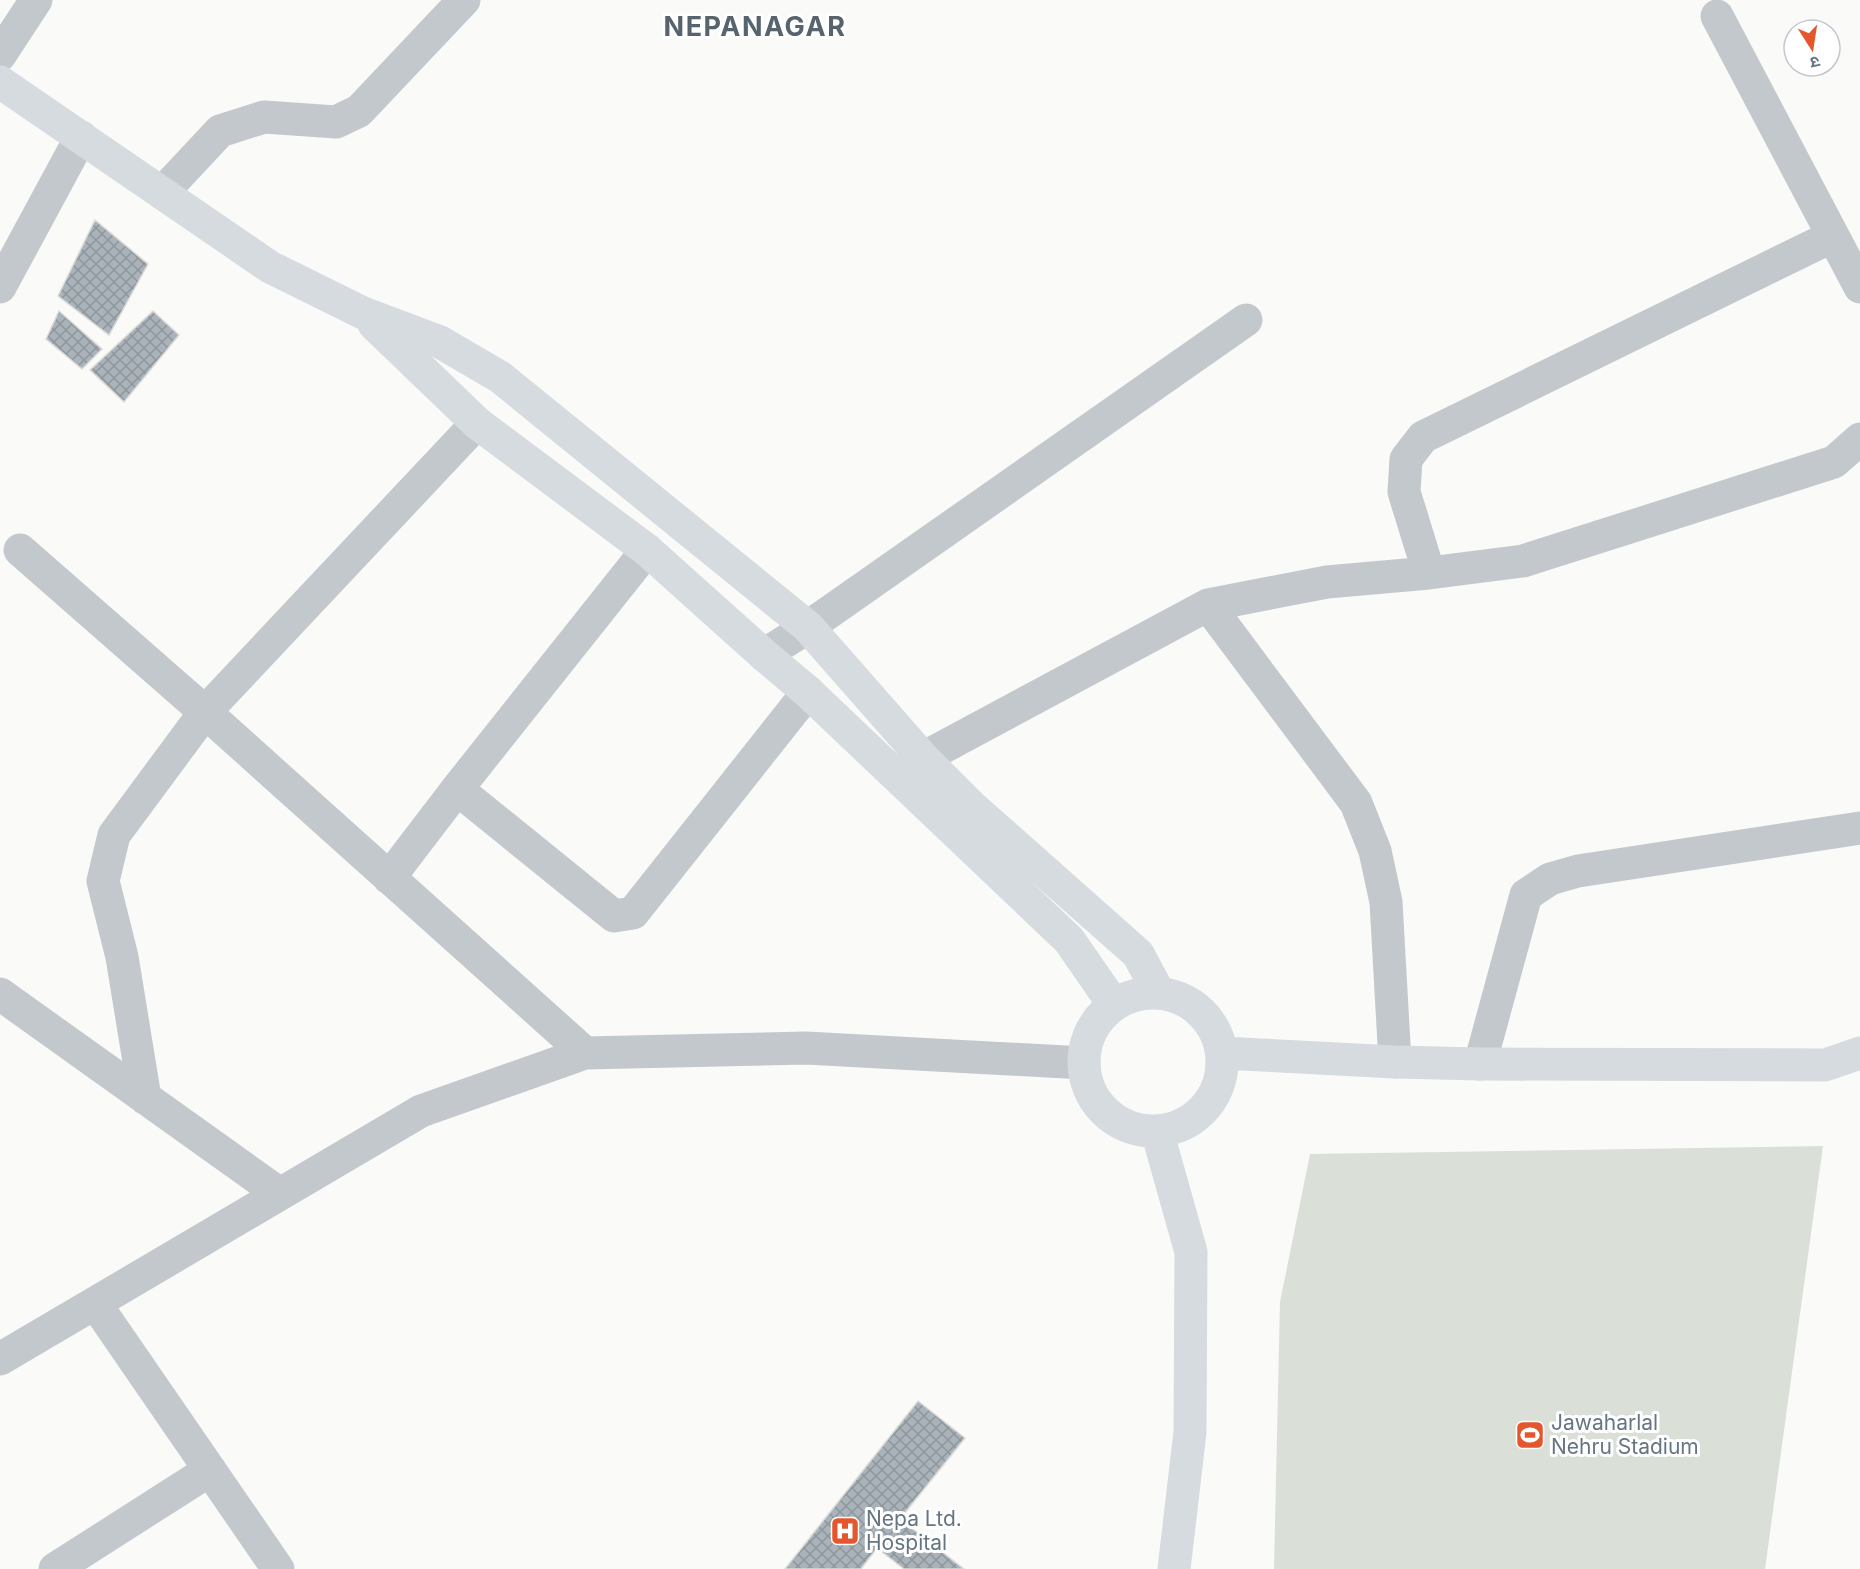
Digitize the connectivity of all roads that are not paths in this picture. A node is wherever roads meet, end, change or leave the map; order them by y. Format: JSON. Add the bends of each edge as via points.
{"nodes":[{"id":1,"x":36,"y":0,"type":"edge"},
{"id":2,"x":462,"y":1,"type":"edge"},
{"id":3,"x":1717,"y":16,"type":"dead end"},
{"id":4,"x":0,"y":55,"type":"edge"},
{"id":5,"x":0,"y":82,"type":"edge"},
{"id":6,"x":81,"y":137,"type":"junction"},
{"id":7,"x":162,"y":193,"type":"junction"},
{"id":8,"x":1833,"y":236,"type":"junction"},
{"id":9,"x":0,"y":287,"type":"edge"},
{"id":10,"x":1860,"y":287,"type":"edge"},
{"id":11,"x":363,"y":313,"type":"junction"},
{"id":12,"x":1246,"y":320,"type":"dead end"},
{"id":13,"x":477,"y":423,"type":"junction"},
{"id":14,"x":1860,"y":439,"type":"edge"},
{"id":15,"x":20,"y":550,"type":"dead end"},
{"id":16,"x":647,"y":550,"type":"junction"},
{"id":17,"x":1429,"y":573,"type":"junction"},
{"id":18,"x":1208,"y":605,"type":"junction"},
{"id":19,"x":808,"y":627,"type":"junction"},
{"id":20,"x":764,"y":655,"type":"junction"},
{"id":21,"x":808,"y":692,"type":"junction"},
{"id":22,"x":205,"y":712,"type":"junction"},
{"id":23,"x":922,"y":758,"type":"junction"},
{"id":24,"x":457,"y":789,"type":"junction"},
{"id":25,"x":1860,"y":828,"type":"edge"},
{"id":26,"x":389,"y":878,"type":"junction"},
{"id":27,"x":1159,"y":993,"type":"junction"},
{"id":28,"x":0,"y":994,"type":"edge"},
{"id":29,"x":1114,"y":1005,"type":"junction"},
{"id":30,"x":585,"y":1053,"type":"junction"},
{"id":31,"x":1222,"y":1053,"type":"junction"},
{"id":32,"x":1860,"y":1053,"type":"edge"},
{"id":33,"x":1395,"y":1062,"type":"junction"},
{"id":34,"x":1084,"y":1063,"type":"junction"},
{"id":35,"x":1480,"y":1064,"type":"junction"},
{"id":36,"x":145,"y":1098,"type":"junction"},
{"id":37,"x":1157,"y":1131,"type":"junction"},
{"id":38,"x":280,"y":1194,"type":"junction"},
{"id":39,"x":95,"y":1303,"type":"junction"},
{"id":40,"x":0,"y":1359,"type":"edge"},
{"id":41,"x":210,"y":1470,"type":"junction"},
{"id":42,"x":55,"y":1569,"type":"edge"},
{"id":43,"x":278,"y":1569,"type":"edge"},
{"id":44,"x":1174,"y":1569,"type":"edge"}],
"edges":[{"from":1,"to":4,"type":"street"},
{"from":2,"to":7,"type":"street","via":[[359,111],[336,122],[264,117],[220,131]]},
{"from":3,"to":8,"type":"street"},
{"from":5,"to":6,"type":"main road"},
{"from":6,"to":7,"type":"main road"},
{"from":6,"to":9,"type":"street"},
{"from":7,"to":11,"type":"main road","via":[[270,267]]},
{"from":8,"to":10,"type":"street"},
{"from":8,"to":17,"type":"street","via":[[1423,437],[1406,459],[1404,492]]},
{"from":11,"to":13,"type":"main road"},
{"from":11,"to":19,"type":"main road","via":[[440,342],[500,377]]},
{"from":12,"to":19,"type":"street"},
{"from":13,"to":16,"type":"main road"},
{"from":13,"to":22,"type":"street"},
{"from":14,"to":17,"type":"street","via":[[1834,462],[1534,558]]},
{"from":15,"to":22,"type":"street"},
{"from":16,"to":20,"type":"main road"},
{"from":16,"to":24,"type":"street"},
{"from":17,"to":18,"type":"street","via":[[1327,582]]},
{"from":18,"to":23,"type":"street"},
{"from":18,"to":33,"type":"street","via":[[1356,803],[1375,851],[1386,902]]},
{"from":19,"to":20,"type":"street"},
{"from":19,"to":23,"type":"main road"},
{"from":20,"to":21,"type":"main road"},
{"from":21,"to":24,"type":"street","via":[[633,913],[614,916]]},
{"from":21,"to":29,"type":"main road","via":[[1069,940]]},
{"from":22,"to":26,"type":"street"},
{"from":22,"to":36,"type":"street","via":[[114,835],[103,881],[122,957]]},
{"from":23,"to":27,"type":"main road","via":[[1137,954]]},
{"from":24,"to":26,"type":"street"},
{"from":25,"to":35,"type":"street","via":[[1578,871],[1550,879],[1526,895]]},
{"from":26,"to":30,"type":"street"},
{"from":27,"to":29,"type":"main road","via":[[1136,995]]},
{"from":27,"to":31,"type":"main road","via":[[1182,999],[1202,1012],[1216,1031]]},
{"from":28,"to":36,"type":"street"},
{"from":29,"to":34,"type":"main road","via":[[1097,1021],[1087,1041]]},
{"from":30,"to":34,"type":"street","via":[[806,1048]]},
{"from":30,"to":38,"type":"street","via":[[421,1111]]},
{"from":31,"to":33,"type":"main road"},
{"from":31,"to":37,"type":"main road","via":[[1221,1077],[1212,1098],[1198,1115],[1179,1126]]},
{"from":32,"to":35,"type":"main road","via":[[1825,1065]]},
{"from":33,"to":35,"type":"main road"},
{"from":34,"to":37,"type":"main road","via":[[1088,1085],[1098,1104],[1115,1119],[1135,1128]]},
{"from":36,"to":38,"type":"street"},
{"from":37,"to":44,"type":"main road","via":[[1191,1252],[1190,1432]]},
{"from":38,"to":39,"type":"street"},
{"from":39,"to":40,"type":"street"},
{"from":39,"to":41,"type":"street"},
{"from":41,"to":42,"type":"street"},
{"from":41,"to":43,"type":"street"}]}
